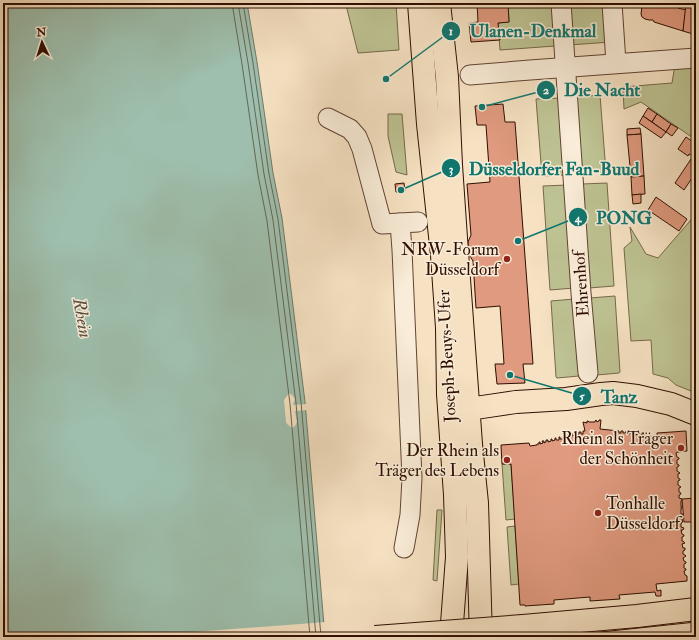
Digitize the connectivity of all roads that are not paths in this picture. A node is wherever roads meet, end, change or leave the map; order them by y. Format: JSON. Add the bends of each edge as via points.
{"nodes":[{"id":1,"x":419,"y":3,"type":"edge"},
{"id":2,"x":439,"y":3,"type":"edge"},
{"id":3,"x":561,"y":3,"type":"edge"},
{"id":4,"x":612,"y":3,"type":"edge"},
{"id":5,"x":696,"y":58,"type":"edge"},
{"id":6,"x":616,"y":63,"type":"junction"},
{"id":7,"x":566,"y":67,"type":"junction"},
{"id":8,"x":470,"y":75,"type":"dead end"},
{"id":9,"x":328,"y":118,"type":"dead end"},
{"id":10,"x":588,"y":373,"type":"dead end"},
{"id":11,"x":466,"y":380,"type":"junction"},
{"id":12,"x":516,"y":402,"type":"junction"},
{"id":13,"x":459,"y":414,"type":"junction"},
{"id":14,"x":696,"y":414,"type":"edge"},
{"id":15,"x":404,"y":548,"type":"dead end"},
{"id":16,"x":696,"y":610,"type":"edge"},
{"id":17,"x":452,"y":631,"type":"edge"},
{"id":18,"x":375,"y":637,"type":"edge"},
{"id":19,"x":481,"y":637,"type":"edge"}],
"edges":[{"from":1,"to":13,"type":"main road","name":"Joseph-Beuys-Ufer","via":[[447,328],[448,394]]},
{"from":2,"to":11,"type":"main road","name":"Joseph-Beuys-Ufer","via":[[447,76]]},
{"from":3,"to":7,"type":"street","name":"Ehrenhof"},
{"from":4,"to":6,"type":"street"},
{"from":5,"to":6,"type":"street"},
{"from":6,"to":7,"type":"street"},
{"from":7,"to":8,"type":"street"},
{"from":7,"to":10,"type":"street","name":"Ehrenhof"},
{"from":9,"to":15,"type":"street","via":[[350,129],[357,137],[382,224],[409,222],[402,266],[412,478],[410,515]]},
{"from":11,"to":12,"type":"main road","via":[[491,393],[506,393]]},
{"from":11,"to":13,"type":"main road","name":"Joseph-Beuys-Ufer"},
{"from":12,"to":13,"type":"main road"},
{"from":12,"to":14,"type":"main road","via":[[613,393],[664,402]]},
{"from":13,"to":17,"type":"main road","name":"Joseph-Beuys-Ufer","via":[[457,558]]},
{"from":13,"to":19,"type":"main road","name":"Joseph-Beuys-Ufer","via":[[477,503]]},
{"from":16,"to":18,"type":"main road","bridge":true}]}
